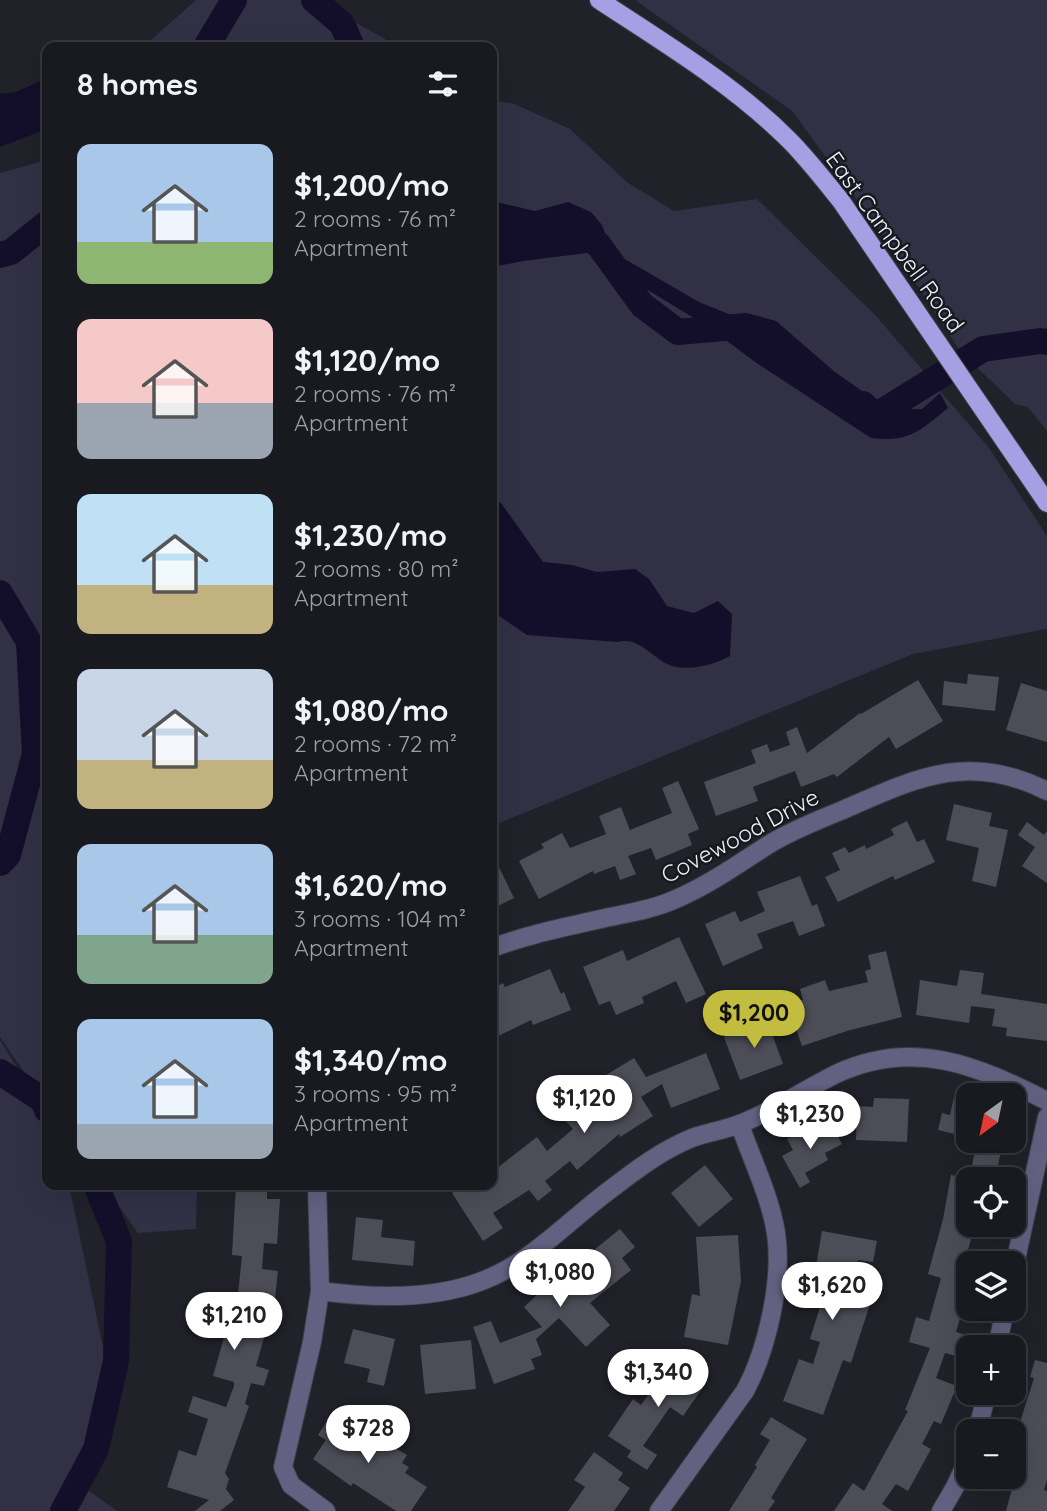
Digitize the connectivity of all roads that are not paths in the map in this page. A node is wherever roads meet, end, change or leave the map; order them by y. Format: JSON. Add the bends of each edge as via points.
{"nodes":[{"id":1,"x":599,"y":0,"type":"edge"},
{"id":2,"x":1046,"y":502,"type":"edge"},
{"id":3,"x":1047,"y":791,"type":"edge"},
{"id":4,"x":497,"y":946,"type":"edge"},
{"id":5,"x":1047,"y":1101,"type":"edge"},
{"id":6,"x":1047,"y":1117,"type":"edge"},
{"id":7,"x":740,"y":1125,"type":"junction"},
{"id":8,"x":317,"y":1190,"type":"edge"},
{"id":9,"x":1018,"y":1251,"type":"edge"},
{"id":10,"x":320,"y":1291,"type":"junction"},
{"id":11,"x":956,"y":1485,"type":"edge"},
{"id":12,"x":326,"y":1511,"type":"edge"},
{"id":13,"x":659,"y":1511,"type":"edge"},
{"id":14,"x":941,"y":1511,"type":"edge"}],
"edges":[{"from":1,"to":2,"type":"main road","name":"East Campbell Road","via":[[722,83],[789,140],[841,201]]},
{"from":3,"to":4,"type":"street","name":"Covewood Drive","via":[[999,773],[965,770],[925,776],[781,838],[676,899]]},
{"from":5,"to":7,"type":"street","via":[[965,1065],[934,1058],[893,1057],[835,1075]]},
{"from":6,"to":9,"type":"street"},
{"from":7,"to":10,"type":"street","via":[[664,1152],[512,1267],[482,1281],[401,1295]]},
{"from":7,"to":13,"type":"street","via":[[776,1233],[776,1279],[765,1340],[745,1391]]},
{"from":8,"to":10,"type":"street"},
{"from":10,"to":12,"type":"street","via":[[283,1467],[291,1485]]},
{"from":11,"to":14,"type":"street"}]}
